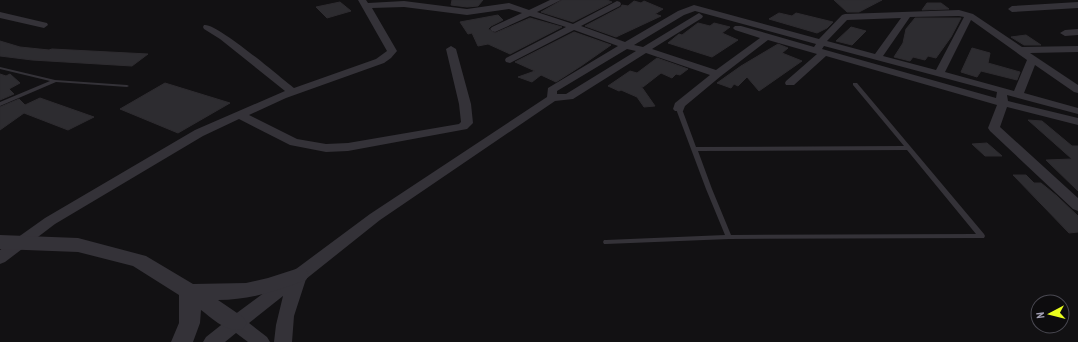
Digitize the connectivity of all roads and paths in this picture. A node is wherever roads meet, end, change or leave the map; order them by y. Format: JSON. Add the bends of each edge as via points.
{"nodes":[{"id":1,"x":557,"y":0,"type":"edge"},
{"id":2,"x":1074,"y":0,"type":"edge"},
{"id":3,"x":1078,"y":2,"type":"edge"},
{"id":4,"x":364,"y":3,"type":"edge"},
{"id":5,"x":503,"y":4,"type":"edge"},
{"id":6,"x":617,"y":4,"type":"dead end"},
{"id":7,"x":1078,"y":6,"type":"edge"},
{"id":8,"x":1012,"y":9,"type":"dead end"},
{"id":9,"x":683,"y":12,"type":"junction"},
{"id":10,"x":529,"y":13,"type":"junction"},
{"id":11,"x":0,"y":15,"type":"edge"},
{"id":12,"x":907,"y":15,"type":"junction"},
{"id":13,"x":699,"y":16,"type":"junction"},
{"id":14,"x":970,"y":16,"type":"junction"},
{"id":15,"x":44,"y":25,"type":"dead end"},
{"id":16,"x":207,"y":27,"type":"dead end"},
{"id":17,"x":574,"y":27,"type":"junction"},
{"id":18,"x":495,"y":29,"type":"dead end"},
{"id":19,"x":1078,"y":32,"type":"edge"},
{"id":20,"x":1065,"y":33,"type":"dead end"},
{"id":21,"x":767,"y":37,"type":"junction"},
{"id":22,"x":626,"y":46,"type":"junction"},
{"id":23,"x":821,"y":48,"type":"junction"},
{"id":24,"x":451,"y":49,"type":"dead end"},
{"id":25,"x":1078,"y":49,"type":"edge"},
{"id":26,"x":645,"y":50,"type":"junction"},
{"id":27,"x":1022,"y":50,"type":"junction"},
{"id":28,"x":878,"y":56,"type":"junction"},
{"id":29,"x":1033,"y":58,"type":"junction"},
{"id":30,"x":510,"y":60,"type":"dead end"},
{"id":31,"x":0,"y":68,"type":"edge"},
{"id":32,"x":940,"y":73,"type":"junction"},
{"id":33,"x":718,"y":74,"type":"junction"},
{"id":34,"x":55,"y":82,"type":"junction"},
{"id":35,"x":790,"y":83,"type":"dead end"},
{"id":36,"x":854,"y":84,"type":"dead end"},
{"id":37,"x":127,"y":86,"type":"dead end"},
{"id":38,"x":1000,"y":90,"type":"junction"},
{"id":39,"x":1078,"y":90,"type":"edge"},
{"id":40,"x":293,"y":92,"type":"junction"},
{"id":41,"x":1018,"y":94,"type":"junction"},
{"id":42,"x":552,"y":98,"type":"junction"},
{"id":43,"x":1003,"y":103,"type":"junction"},
{"id":44,"x":0,"y":104,"type":"edge"},
{"id":45,"x":679,"y":109,"type":"joint"},
{"id":46,"x":1078,"y":111,"type":"edge"},
{"id":47,"x":240,"y":114,"type":"junction"},
{"id":48,"x":1058,"y":116,"type":"junction"},
{"id":49,"x":1078,"y":122,"type":"edge"},
{"id":50,"x":1078,"y":132,"type":"edge"},
{"id":51,"x":908,"y":148,"type":"junction"},
{"id":52,"x":695,"y":149,"type":"junction"},
{"id":53,"x":1078,"y":206,"type":"edge"},
{"id":54,"x":729,"y":237,"type":"junction"},
{"id":55,"x":0,"y":242,"type":"edge"},
{"id":56,"x":22,"y":242,"type":"junction"},
{"id":57,"x":606,"y":242,"type":"dead end"},
{"id":58,"x":0,"y":258,"type":"edge"},
{"id":59,"x":299,"y":275,"type":"junction"},
{"id":60,"x":189,"y":292,"type":"junction"},
{"id":61,"x":236,"y":324,"type":"junction"},
{"id":62,"x":182,"y":342,"type":"edge"},
{"id":63,"x":212,"y":342,"type":"edge"},
{"id":64,"x":261,"y":342,"type":"edge"},
{"id":65,"x":282,"y":342,"type":"edge"}],
"edges":[{"from":1,"to":10,"type":"street"},
{"from":2,"to":3,"type":"street"},
{"from":4,"to":5,"type":"street","via":[[404,4],[467,12]]},
{"from":4,"to":40,"type":"street","via":[[392,51],[380,61]]},
{"from":5,"to":10,"type":"street"},
{"from":6,"to":17,"type":"street"},
{"from":7,"to":8,"type":"street"},
{"from":9,"to":13,"type":"street"},
{"from":9,"to":22,"type":"street"},
{"from":9,"to":23,"type":"street","via":[[694,8]]},
{"from":10,"to":17,"type":"street"},
{"from":10,"to":18,"type":"street"},
{"from":11,"to":15,"type":"street"},
{"from":12,"to":14,"type":"street","via":[[959,13]]},
{"from":12,"to":23,"type":"street","via":[[845,17]]},
{"from":12,"to":28,"type":"street"},
{"from":13,"to":21,"type":"street"},
{"from":13,"to":26,"type":"street"},
{"from":14,"to":27,"type":"street"},
{"from":14,"to":32,"type":"street"},
{"from":16,"to":40,"type":"street"},
{"from":17,"to":22,"type":"street"},
{"from":17,"to":30,"type":"street"},
{"from":19,"to":20,"type":"street"},
{"from":21,"to":23,"type":"street"},
{"from":21,"to":33,"type":"street"},
{"from":22,"to":26,"type":"street"},
{"from":22,"to":42,"type":"street","via":[[552,90]]},
{"from":23,"to":28,"type":"street"},
{"from":23,"to":35,"type":"street"},
{"from":23,"to":43,"type":"street"},
{"from":24,"to":47,"type":"street","via":[[466,104],[467,123],[463,127],[348,147],[326,148],[294,142]]},
{"from":25,"to":27,"type":"street"},
{"from":26,"to":33,"type":"street"},
{"from":26,"to":42,"type":"street","via":[[569,97]]},
{"from":27,"to":29,"type":"street"},
{"from":28,"to":32,"type":"street"},
{"from":29,"to":39,"type":"street"},
{"from":29,"to":41,"type":"street"},
{"from":31,"to":34,"type":"lane"},
{"from":32,"to":38,"type":"street"},
{"from":33,"to":45,"type":"street","via":[[679,105]]},
{"from":34,"to":37,"type":"lane"},
{"from":34,"to":44,"type":"lane"},
{"from":36,"to":51,"type":"lane"},
{"from":38,"to":41,"type":"street"},
{"from":38,"to":43,"type":"street"},
{"from":40,"to":47,"type":"street"},
{"from":41,"to":46,"type":"street"},
{"from":42,"to":59,"type":"street","via":[[375,217]]},
{"from":43,"to":48,"type":"street"},
{"from":43,"to":53,"type":"street","via":[[994,128]]},
{"from":45,"to":52,"type":"lane"},
{"from":47,"to":56,"type":"street","via":[[199,133],[50,222]]},
{"from":48,"to":49,"type":"street"},
{"from":48,"to":50,"type":"street"},
{"from":51,"to":52,"type":"lane"},
{"from":51,"to":54,"type":"lane","via":[[982,236]]},
{"from":52,"to":54,"type":"lane"},
{"from":54,"to":57,"type":"lane"},
{"from":55,"to":56,"type":"street"},
{"from":56,"to":58,"type":"street"},
{"from":56,"to":60,"type":"street","via":[[78,245],[139,261]]},
{"from":59,"to":60,"type":"street","via":[[263,288],[212,293]]},
{"from":59,"to":61,"type":"street"},
{"from":59,"to":65,"type":"street","via":[[287,309]]},
{"from":60,"to":61,"type":"street"},
{"from":60,"to":62,"type":"street","via":[[191,315]]},
{"from":61,"to":63,"type":"street"},
{"from":61,"to":64,"type":"street"}]}
